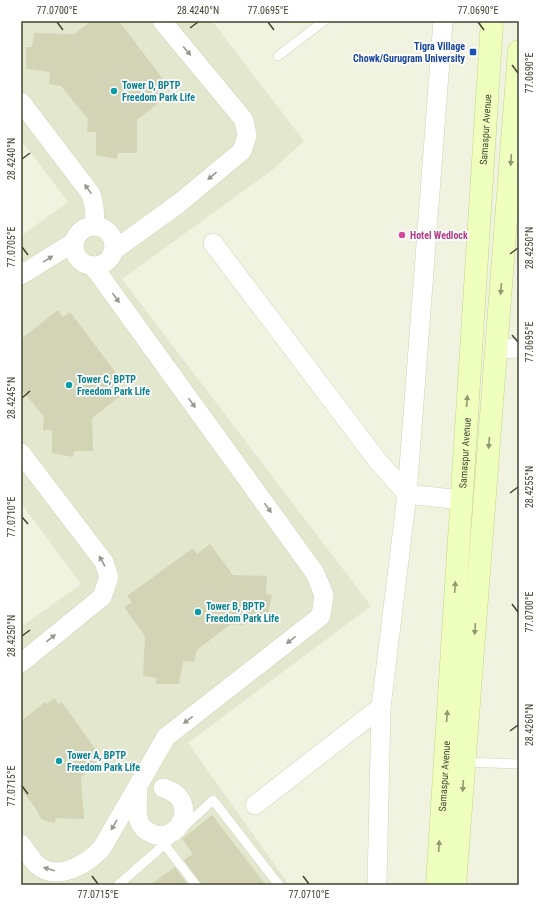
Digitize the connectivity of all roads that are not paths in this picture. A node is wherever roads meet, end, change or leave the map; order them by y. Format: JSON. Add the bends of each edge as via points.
{"nodes":[{"id":1,"x":162,"y":21,"type":"edge"},
{"id":2,"x":324,"y":21,"type":"edge"},
{"id":3,"x":443,"y":21,"type":"edge"},
{"id":4,"x":492,"y":21,"type":"edge"},
{"id":5,"x":519,"y":51,"type":"edge"},
{"id":6,"x":278,"y":56,"type":"dead end"},
{"id":7,"x":21,"y":102,"type":"edge"},
{"id":8,"x":94,"y":226,"type":"junction"},
{"id":9,"x":74,"y":242,"type":"junction"},
{"id":10,"x":213,"y":243,"type":"dead end"},
{"id":11,"x":113,"y":251,"type":"junction"},
{"id":12,"x":93,"y":266,"type":"junction"},
{"id":13,"x":21,"y":275,"type":"edge"},
{"id":14,"x":519,"y":348,"type":"edge"},
{"id":15,"x":497,"y":349,"type":"junction"},
{"id":16,"x":21,"y":453,"type":"edge"},
{"id":17,"x":408,"y":494,"type":"junction"},
{"id":18,"x":461,"y":500,"type":"junction"},
{"id":19,"x":21,"y":663,"type":"edge"},
{"id":20,"x":380,"y":707,"type":"junction"},
{"id":21,"x":465,"y":762,"type":"junction"},
{"id":22,"x":519,"y":764,"type":"edge"},
{"id":23,"x":138,"y":783,"type":"junction"},
{"id":24,"x":163,"y":788,"type":"dead end"},
{"id":25,"x":255,"y":805,"type":"dead end"},
{"id":26,"x":21,"y":844,"type":"edge"},
{"id":27,"x":164,"y":844,"type":"junction"},
{"id":28,"x":118,"y":885,"type":"edge"},
{"id":29,"x":196,"y":885,"type":"edge"},
{"id":30,"x":279,"y":885,"type":"edge"},
{"id":31,"x":377,"y":885,"type":"edge"},
{"id":32,"x":437,"y":885,"type":"edge"},
{"id":33,"x":455,"y":885,"type":"edge"}],
"edges":[{"from":1,"to":11,"type":"street","one_way":true,"via":[[244,120],[246,136],[242,151],[178,204]]},
{"from":2,"to":6,"type":"lane"},
{"from":3,"to":17,"type":"street"},
{"from":18,"to":4,"type":"main road","name":"Samaspur Avenue","one_way":true},
{"from":5,"to":15,"type":"main road","name":"Samaspur Avenue","one_way":true},
{"from":8,"to":7,"type":"street","one_way":true,"via":[[92,194]]},
{"from":8,"to":9,"type":"street","via":[[79,232]]},
{"from":8,"to":11,"type":"street","via":[[106,230],[110,235],[114,245]]},
{"from":9,"to":12,"type":"street","via":[[78,259]]},
{"from":13,"to":9,"type":"street","one_way":true},
{"from":10,"to":17,"type":"street","via":[[377,460]]},
{"from":11,"to":12,"type":"street","via":[[106,262]]},
{"from":12,"to":23,"type":"street","one_way":true,"via":[[315,573],[324,595],[321,616],[166,737]]},
{"from":14,"to":15,"type":"street"},
{"from":15,"to":21,"type":"main road","name":"Samaspur Avenue","one_way":true},
{"from":19,"to":16,"type":"street","one_way":true,"via":[[102,597],[109,577],[104,562]]},
{"from":17,"to":18,"type":"street"},
{"from":17,"to":20,"type":"street"},
{"from":32,"to":18,"type":"main road","name":"Samaspur Avenue","one_way":true},
{"from":20,"to":25,"type":"street"},
{"from":20,"to":31,"type":"street"},
{"from":21,"to":22,"type":"lane"},
{"from":21,"to":33,"type":"main road","name":"Samaspur Avenue","one_way":true},
{"from":23,"to":24,"type":"street","via":[[138,819],[142,826],[155,835],[171,833],[182,823],[184,815],[182,800],[171,790]]},
{"from":23,"to":26,"type":"street","one_way":true,"via":[[102,848],[84,863],[65,872],[48,870],[37,865]]},
{"from":27,"to":28,"type":"lane"},
{"from":27,"to":29,"type":"lane"},
{"from":27,"to":30,"type":"lane","via":[[213,800]]}]}
